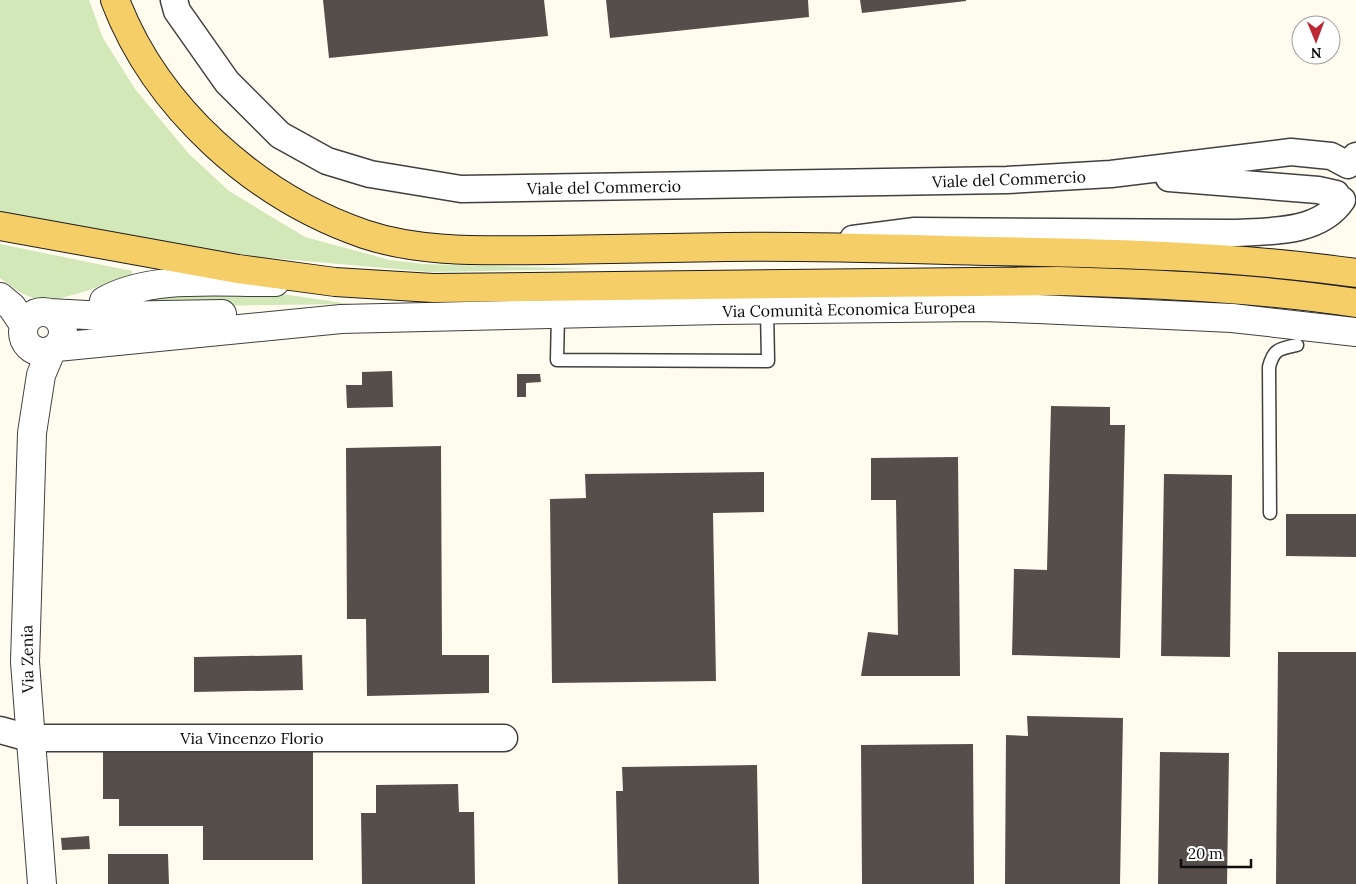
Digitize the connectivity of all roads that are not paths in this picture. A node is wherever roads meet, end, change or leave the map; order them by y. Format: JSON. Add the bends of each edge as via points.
{"nodes":[{"id":1,"x":115,"y":0,"type":"edge"},
{"id":2,"x":174,"y":0,"type":"edge"},
{"id":3,"x":1353,"y":163,"type":"edge"},
{"id":4,"x":1111,"y":174,"type":"junction"},
{"id":5,"x":1345,"y":199,"type":"edge"},
{"id":6,"x":0,"y":226,"type":"edge"},
{"id":7,"x":797,"y":247,"type":"junction"},
{"id":8,"x":1356,"y":273,"type":"edge"},
{"id":9,"x":335,"y":282,"type":"junction"},
{"id":10,"x":1356,"y":303,"type":"edge"},
{"id":11,"x":767,"y":310,"type":"junction"},
{"id":12,"x":98,"y":311,"type":"junction"},
{"id":13,"x":21,"y":313,"type":"edge"},
{"id":14,"x":341,"y":319,"type":"junction"},
{"id":15,"x":558,"y":319,"type":"junction"},
{"id":16,"x":1356,"y":332,"type":"edge"},
{"id":17,"x":1297,"y":344,"type":"dead end"},
{"id":18,"x":57,"y":345,"type":"junction"},
{"id":19,"x":32,"y":432,"type":"junction"},
{"id":20,"x":1270,"y":513,"type":"dead end"},
{"id":21,"x":0,"y":730,"type":"edge"},
{"id":22,"x":29,"y":738,"type":"junction"},
{"id":23,"x":504,"y":738,"type":"dead end"},
{"id":24,"x":42,"y":884,"type":"edge"}],
"edges":[{"from":1,"to":7,"type":"main road","via":[[138,47],[160,80],[211,141],[272,190],[364,234],[404,243],[482,250]]},
{"from":2,"to":4,"type":"street","name":"Viale del Commercio","via":[[177,11],[227,82],[280,135],[327,161],[370,174],[461,189],[868,184]]},
{"from":3,"to":4,"type":"street","via":[[1331,156],[1291,152]]},
{"from":3,"to":5,"type":"street","via":[[1339,172],[1334,185]]},
{"from":4,"to":5,"type":"street","via":[[1318,190]]},
{"from":5,"to":7,"type":"street","via":[[1335,211],[1318,221],[1285,230],[1232,233],[914,231]]},
{"from":6,"to":9,"type":"main road","via":[[238,269]]},
{"from":7,"to":8,"type":"main road","via":[[1208,258]]},
{"from":9,"to":10,"type":"main road","via":[[433,288],[1059,281],[1287,293]]},
{"from":9,"to":12,"type":"street","via":[[164,283],[121,291]]},
{"from":11,"to":15,"type":"street","name":"Via Comunità Economica Europea"},
{"from":11,"to":15,"type":"lane","via":[[768,361],[557,360]]},
{"from":11,"to":16,"type":"street","name":"Via Comunità Economica Europea","via":[[1038,309],[1232,318]]},
{"from":12,"to":13,"type":"street"},
{"from":12,"to":14,"type":"street"},
{"from":12,"to":18,"type":"street"},
{"from":13,"to":18,"type":"street","via":[[27,344],[43,352]]},
{"from":13,"to":18,"type":"street","via":[[59,319],[63,328]]},
{"from":13,"to":19,"type":"street","via":[[24,386]]},
{"from":14,"to":15,"type":"street","name":"Via Comunità Economica Europea"},
{"from":14,"to":18,"type":"street"},
{"from":17,"to":20,"type":"lane","via":[[1279,349],[1272,355],[1269,367]]},
{"from":18,"to":19,"type":"street","via":[[41,375]]},
{"from":19,"to":22,"type":"street","name":"Via Zenia","via":[[25,662]]},
{"from":21,"to":22,"type":"street","name":"Via Vincenzo Florio"},
{"from":22,"to":23,"type":"street","name":"Via Vincenzo Florio"},
{"from":22,"to":24,"type":"street","name":"Via Zenia"}]}
